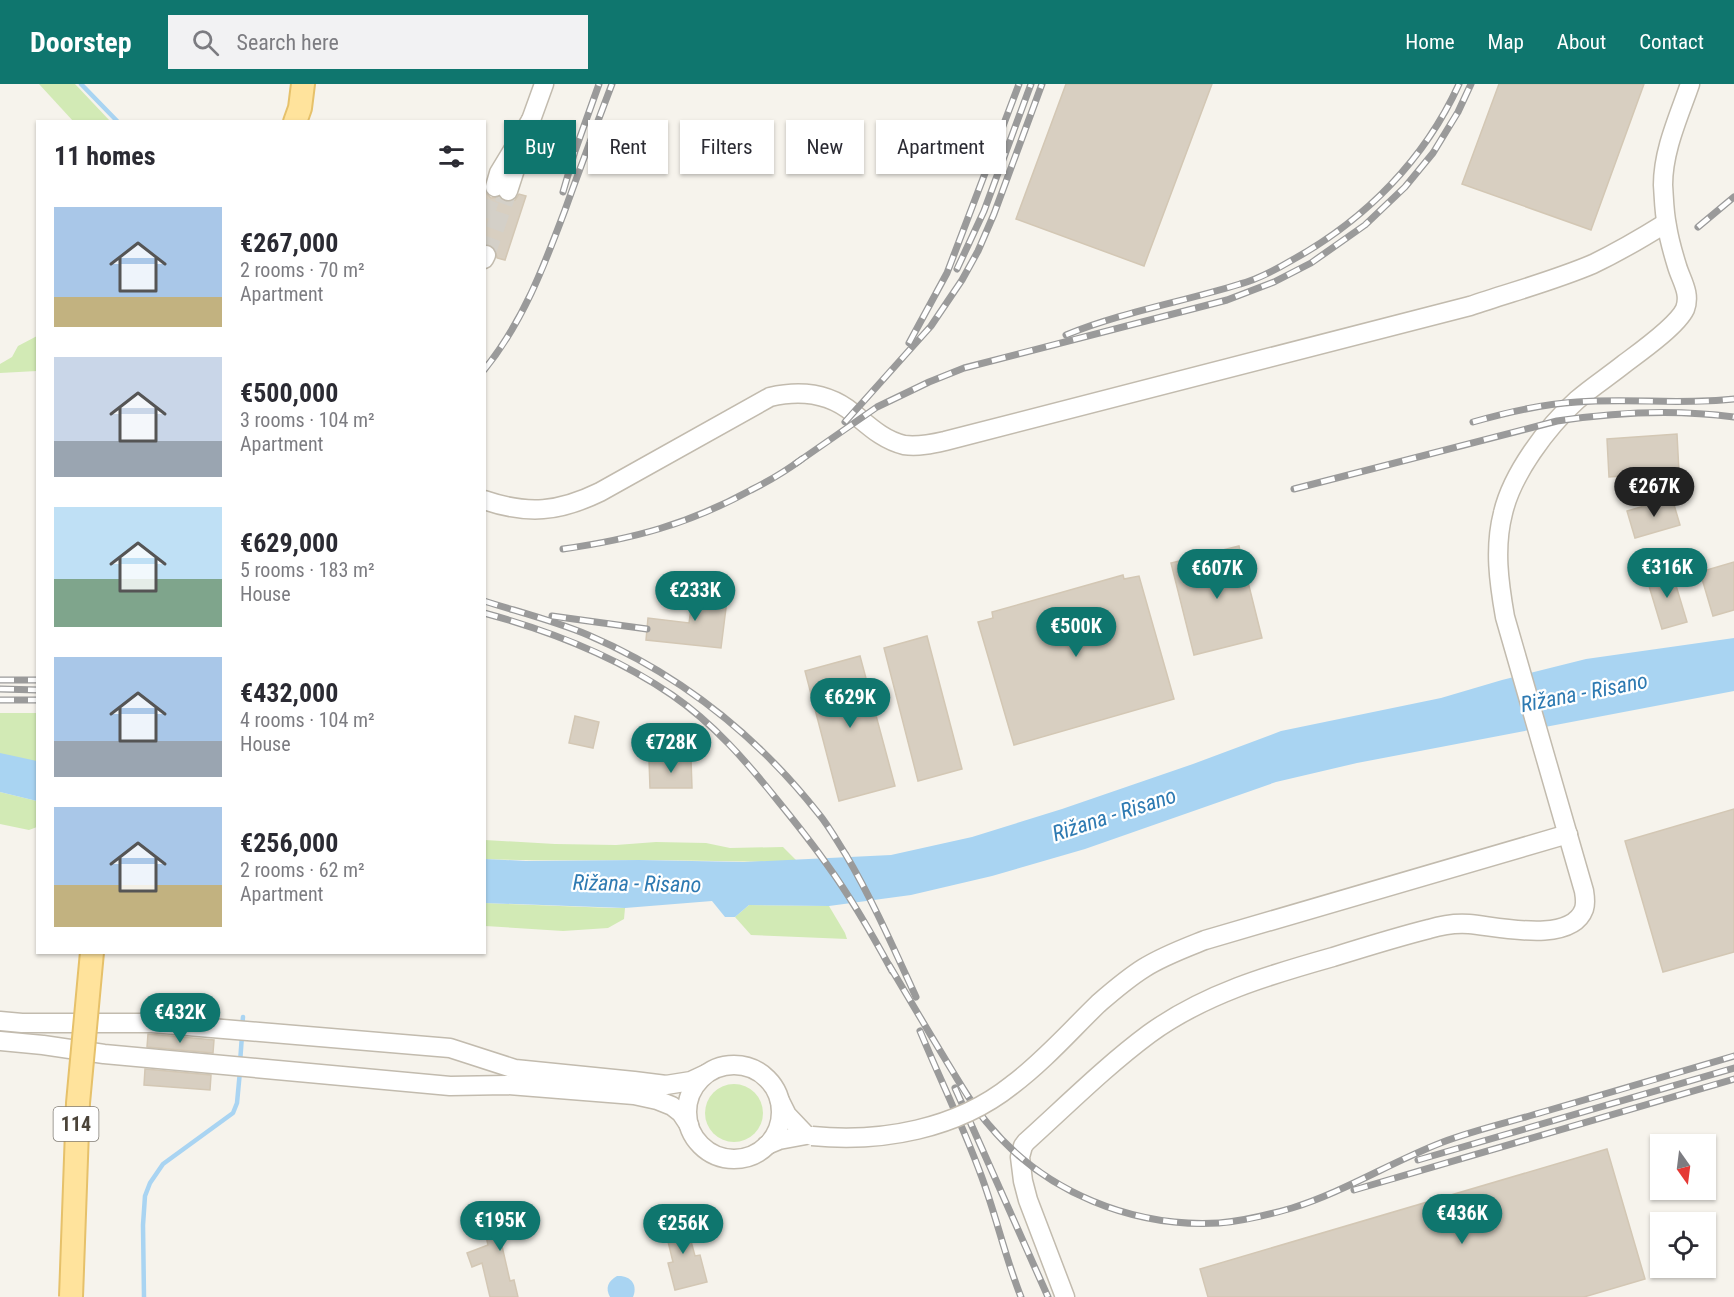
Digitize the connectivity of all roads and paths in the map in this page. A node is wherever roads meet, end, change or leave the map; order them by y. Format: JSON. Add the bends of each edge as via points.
{"nodes":[{"id":1,"x":303,"y":84,"type":"edge"},
{"id":2,"x":320,"y":84,"type":"edge"},
{"id":3,"x":544,"y":84,"type":"edge"},
{"id":4,"x":1690,"y":84,"type":"edge"},
{"id":5,"x":297,"y":115,"type":"edge"},
{"id":6,"x":501,"y":189,"type":"tunnel mouth"},
{"id":7,"x":1666,"y":223,"type":"junction"},
{"id":8,"x":486,"y":501,"type":"edge"},
{"id":9,"x":1568,"y":834,"type":"junction"},
{"id":10,"x":92,"y":954,"type":"edge"},
{"id":11,"x":0,"y":1021,"type":"edge"},
{"id":12,"x":0,"y":1041,"type":"edge"},
{"id":13,"x":706,"y":1074,"type":"junction"},
{"id":14,"x":780,"y":1101,"type":"junction"},
{"id":15,"x":688,"y":1125,"type":"junction"},
{"id":16,"x":809,"y":1135,"type":"junction"},
{"id":17,"x":767,"y":1145,"type":"junction"},
{"id":18,"x":70,"y":1297,"type":"edge"},
{"id":19,"x":1065,"y":1297,"type":"edge"}],
"edges":[{"from":1,"to":5,"type":"main road"},
{"from":2,"to":5,"type":"main road"},
{"from":3,"to":6,"type":"street"},
{"from":4,"to":7,"type":"street","via":[[1665,159]]},
{"from":7,"to":8,"type":"street","via":[[1591,265],[1470,306],[945,441],[920,446],[891,441],[840,402],[815,394],[786,393],[770,397],[582,501],[538,510]]},
{"from":7,"to":9,"type":"street","via":[[1687,292],[1683,312],[1639,353],[1576,402],[1520,470],[1503,514],[1498,572],[1501,595]]},
{"from":9,"to":16,"type":"street","bridge":true,"via":[[1177,951],[1121,984],[1017,1081],[971,1111],[898,1134],[850,1138]]},
{"from":9,"to":19,"type":"street","via":[[1585,901],[1583,910],[1572,921],[1530,932],[1457,923],[1279,972],[1230,990],[1150,1033],[1026,1142],[1020,1157],[1023,1181]]},
{"from":10,"to":18,"type":"main road","number":"114","bridge":true,"via":[[78,1103]]},
{"from":11,"to":13,"type":"street","via":[[152,1023],[450,1048],[514,1069],[666,1085]]},
{"from":12,"to":15,"type":"street","via":[[450,1086],[507,1084],[634,1095],[672,1106]]},
{"from":13,"to":14,"type":"street","via":[[731,1065],[756,1070],[767,1078]]},
{"from":13,"to":15,"type":"street","via":[[691,1092]]},
{"from":14,"to":16,"type":"street","via":[[787,1115]]},
{"from":14,"to":17,"type":"street","via":[[778,1127]]},
{"from":15,"to":17,"type":"street","via":[[707,1151],[727,1158],[748,1156]]},
{"from":16,"to":17,"type":"street"}]}
